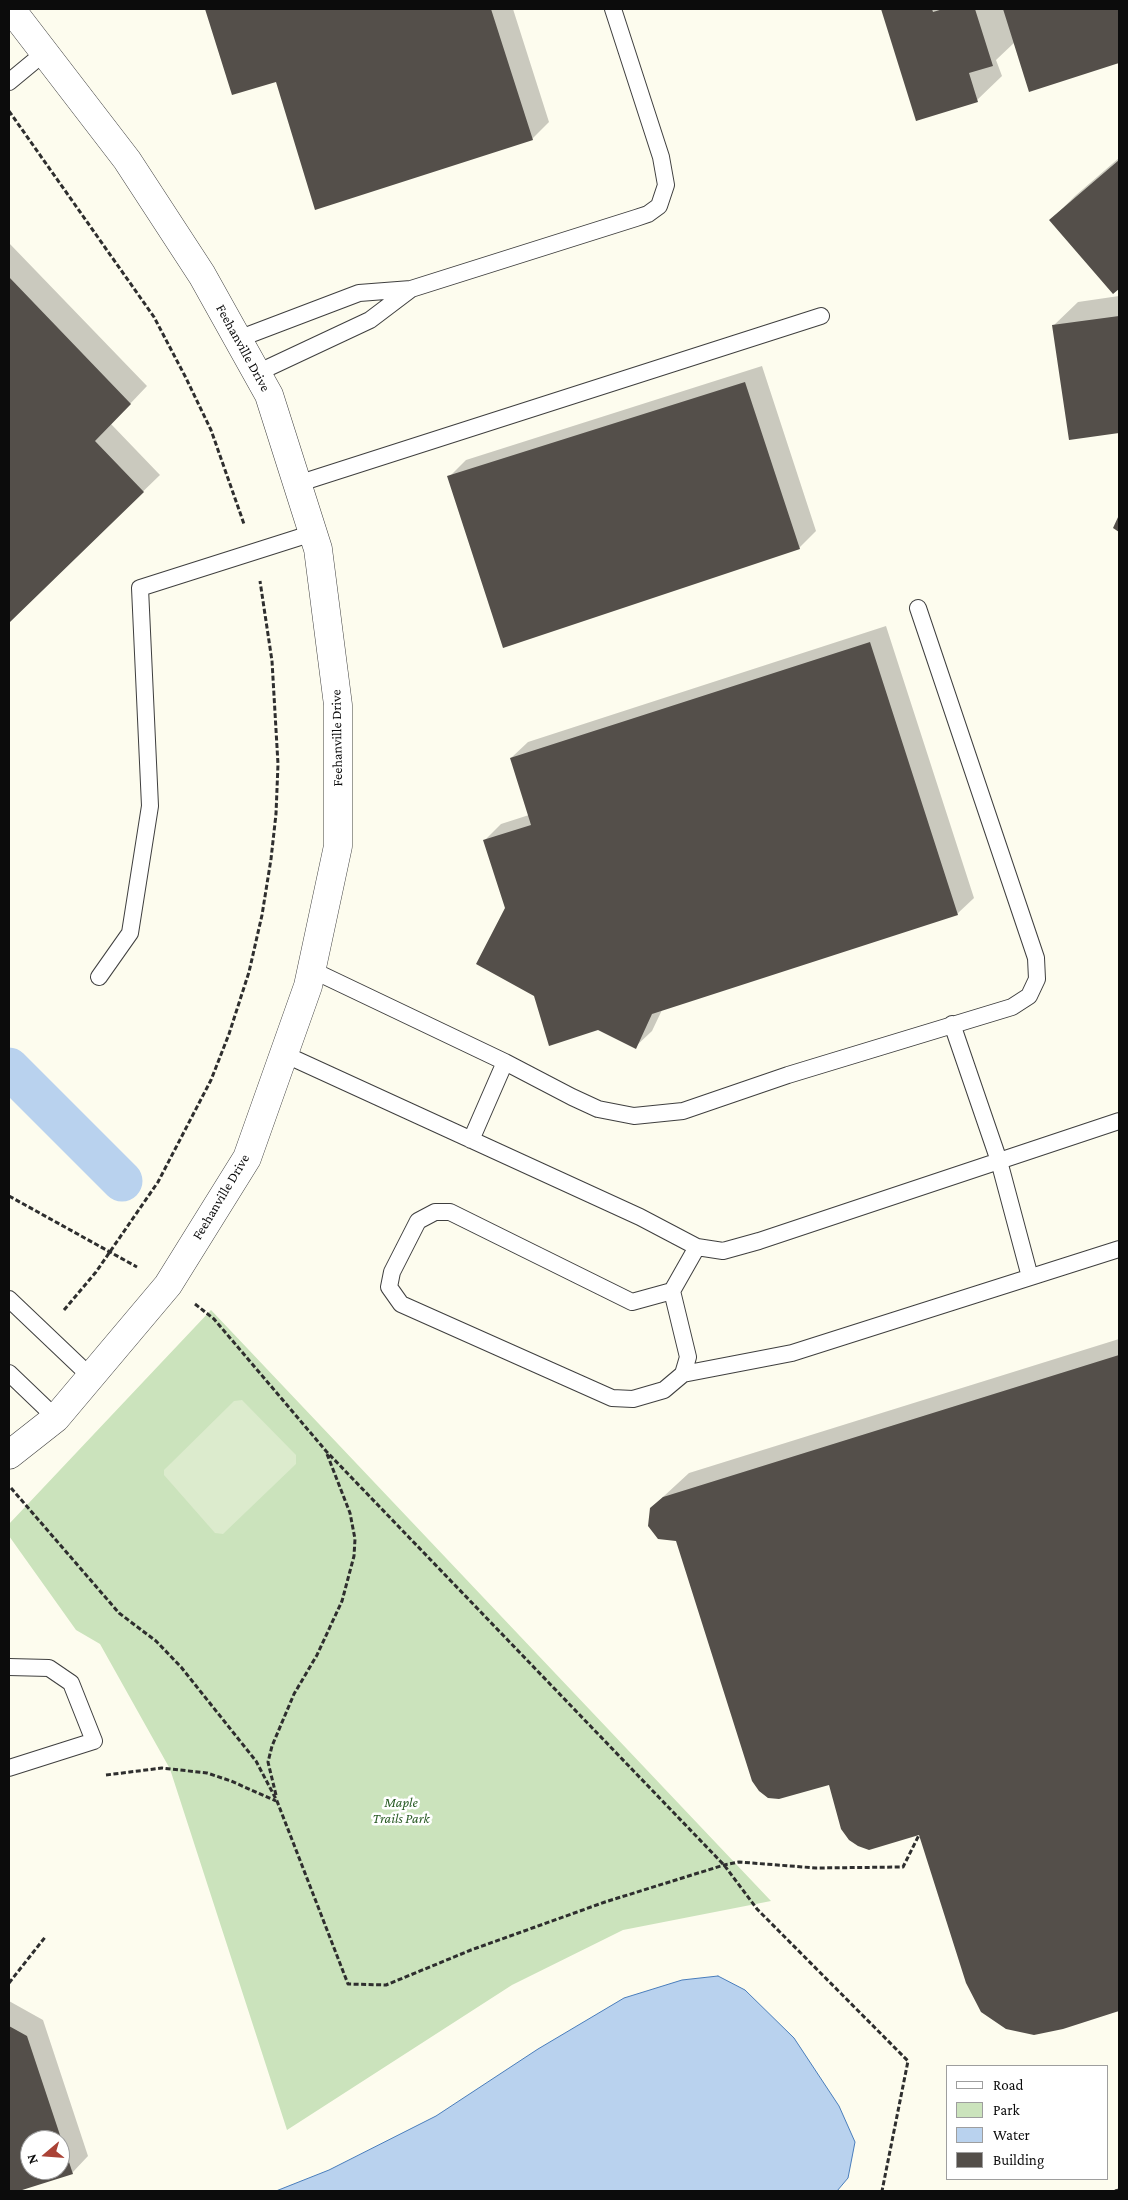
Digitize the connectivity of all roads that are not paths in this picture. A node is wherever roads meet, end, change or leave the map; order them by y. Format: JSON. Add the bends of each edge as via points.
{"nodes":[{"id":1,"x":11,"y":9,"type":"edge"},
{"id":2,"x":613,"y":9,"type":"edge"},
{"id":3,"x":44,"y":53,"type":"junction"},
{"id":4,"x":9,"y":82,"type":"edge"},
{"id":5,"x":411,"y":289,"type":"junction"},
{"id":6,"x":821,"y":316,"type":"dead end"},
{"id":7,"x":238,"y":339,"type":"junction"},
{"id":8,"x":257,"y":373,"type":"junction"},
{"id":9,"x":297,"y":484,"type":"junction"},
{"id":10,"x":313,"y":533,"type":"junction"},
{"id":11,"x":918,"y":608,"type":"dead end"},
{"id":12,"x":312,"y":970,"type":"junction"},
{"id":13,"x":99,"y":977,"type":"dead end"},
{"id":14,"x":952,"y":1024,"type":"junction"},
{"id":15,"x":284,"y":1054,"type":"junction"},
{"id":16,"x":505,"y":1062,"type":"junction"},
{"id":17,"x":1119,"y":1121,"type":"edge"},
{"id":18,"x":471,"y":1140,"type":"junction"},
{"id":19,"x":999,"y":1161,"type":"junction"},
{"id":20,"x":697,"y":1247,"type":"junction"},
{"id":21,"x":1119,"y":1249,"type":"edge"},
{"id":22,"x":1030,"y":1277,"type":"junction"},
{"id":23,"x":672,"y":1292,"type":"junction"},
{"id":24,"x":9,"y":1299,"type":"edge"},
{"id":25,"x":9,"y":1373,"type":"edge"},
{"id":26,"x":684,"y":1374,"type":"junction"},
{"id":27,"x":91,"y":1377,"type":"junction"},
{"id":28,"x":56,"y":1418,"type":"junction"},
{"id":29,"x":9,"y":1455,"type":"edge"},
{"id":30,"x":9,"y":1667,"type":"edge"},
{"id":31,"x":9,"y":1768,"type":"edge"}],
"edges":[{"from":1,"to":3,"type":"street","name":"Feehanville Drive"},
{"from":2,"to":5,"type":"lane","via":[[661,157],[666,185],[659,206],[648,214]]},
{"from":3,"to":4,"type":"lane"},
{"from":3,"to":7,"type":"street","name":"Feehanville Drive","via":[[127,160],[202,275]]},
{"from":5,"to":7,"type":"lane","via":[[359,293]]},
{"from":5,"to":8,"type":"lane","via":[[370,320]]},
{"from":6,"to":9,"type":"lane"},
{"from":7,"to":8,"type":"street","name":"Feehanville Drive"},
{"from":8,"to":9,"type":"street","name":"Feehanville Drive","via":[[269,395]]},
{"from":9,"to":10,"type":"street","name":"Feehanville Drive"},
{"from":10,"to":12,"type":"street","name":"Feehanville Drive","via":[[318,549],[338,706],[338,846]]},
{"from":10,"to":13,"type":"lane","via":[[140,588],[150,806],[130,933]]},
{"from":11,"to":14,"type":"lane","via":[[1036,958],[1038,979],[1029,996],[1012,1007]]},
{"from":12,"to":15,"type":"street","name":"Feehanville Drive"},
{"from":12,"to":16,"type":"lane"},
{"from":14,"to":16,"type":"lane","via":[[788,1075],[683,1112],[634,1116],[598,1108]]},
{"from":14,"to":19,"type":"lane"},
{"from":15,"to":18,"type":"lane"},
{"from":15,"to":27,"type":"street","name":"Feehanville Drive","via":[[247,1158],[168,1285]]},
{"from":16,"to":18,"type":"lane"},
{"from":17,"to":19,"type":"lane"},
{"from":18,"to":20,"type":"lane","via":[[640,1217]]},
{"from":19,"to":20,"type":"lane","via":[[759,1241],[722,1251]]},
{"from":19,"to":22,"type":"lane"},
{"from":20,"to":23,"type":"lane"},
{"from":21,"to":22,"type":"lane"},
{"from":22,"to":26,"type":"lane","via":[[792,1353]]},
{"from":23,"to":26,"type":"lane","via":[[688,1357]]},
{"from":23,"to":26,"type":"lane","via":[[632,1302],[450,1212],[435,1212],[418,1220],[392,1272],[389,1287],[401,1304],[612,1398],[633,1399],[664,1390]]},
{"from":24,"to":27,"type":"lane"},
{"from":25,"to":28,"type":"lane"},
{"from":27,"to":28,"type":"street","name":"Feehanville Drive"},
{"from":28,"to":29,"type":"street","name":"Feehanville Drive"},
{"from":30,"to":31,"type":"lane","via":[[49,1668],[71,1683],[94,1741]]}]}
